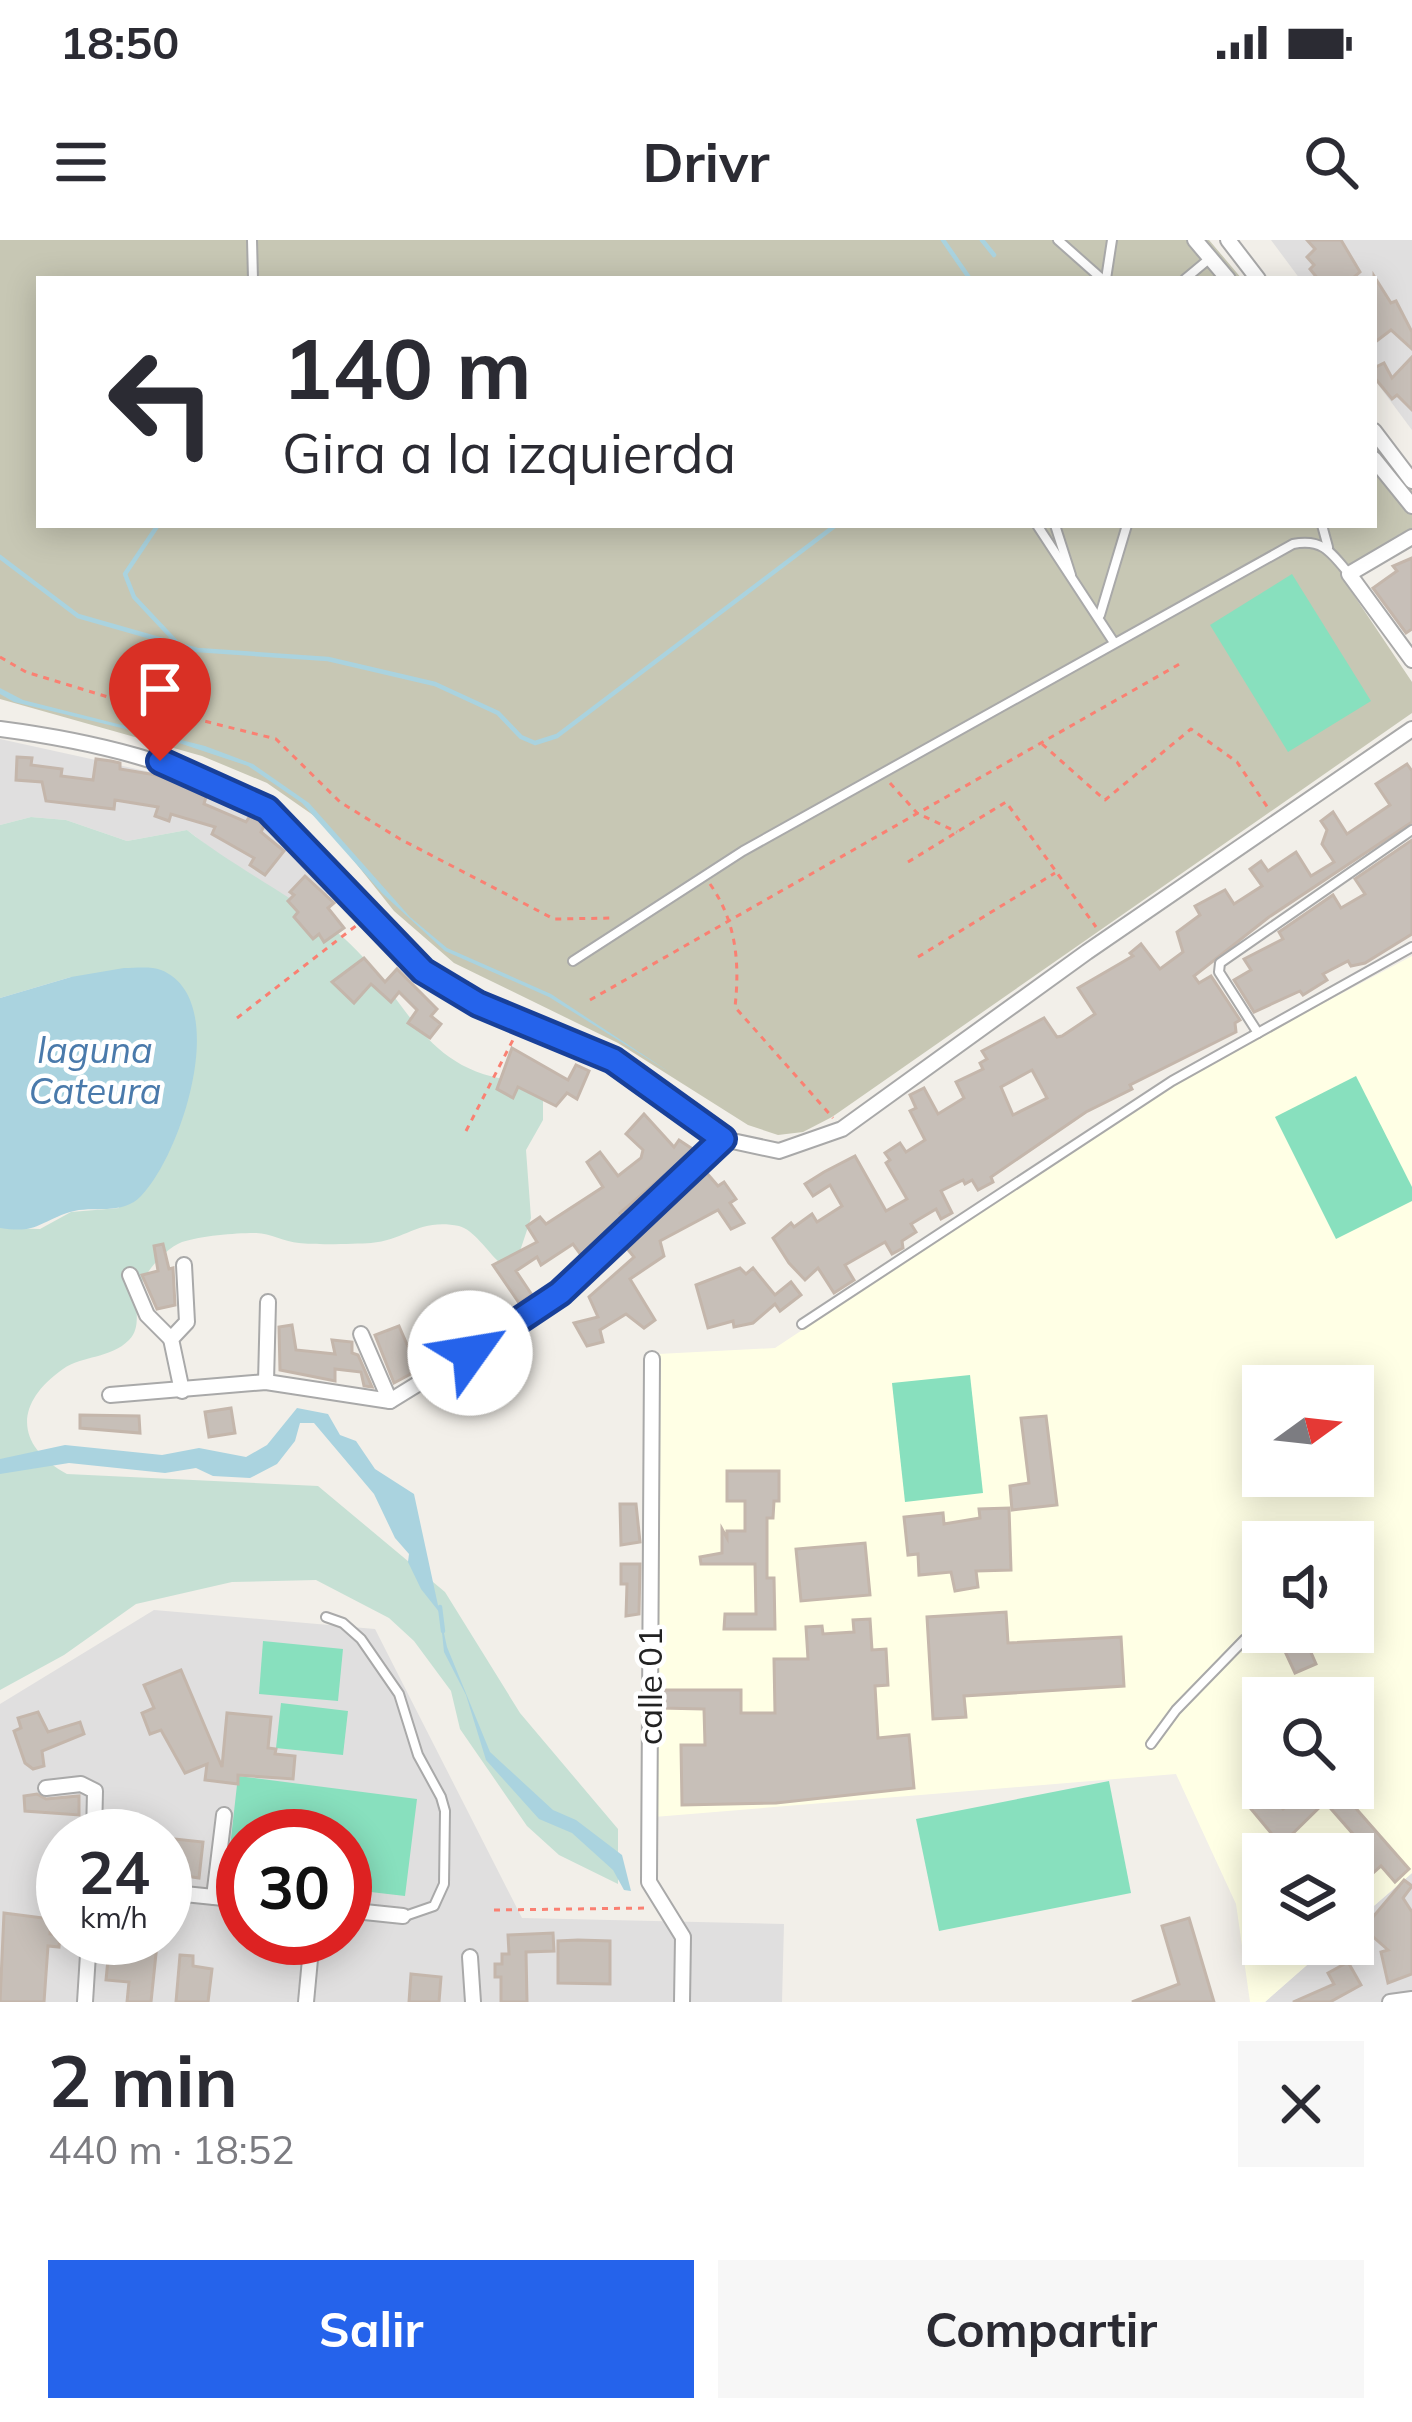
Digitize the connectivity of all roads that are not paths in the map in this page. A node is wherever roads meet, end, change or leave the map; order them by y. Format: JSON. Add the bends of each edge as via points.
{"nodes":[{"id":1,"x":252,"y":240,"type":"edge"},
{"id":2,"x":1058,"y":240,"type":"edge"},
{"id":3,"x":1112,"y":240,"type":"edge"},
{"id":4,"x":1195,"y":240,"type":"edge"},
{"id":5,"x":1230,"y":241,"type":"edge"},
{"id":6,"x":1210,"y":258,"type":"junction"},
{"id":7,"x":253,"y":276,"type":"edge"},
{"id":8,"x":1100,"y":276,"type":"edge"},
{"id":9,"x":1105,"y":276,"type":"edge"},
{"id":10,"x":1189,"y":276,"type":"edge"},
{"id":11,"x":1225,"y":276,"type":"edge"},
{"id":12,"x":1256,"y":276,"type":"edge"},
{"id":13,"x":1377,"y":435,"type":"edge"},
{"id":14,"x":1377,"y":463,"type":"edge"},
{"id":15,"x":1412,"y":481,"type":"edge"},
{"id":16,"x":1412,"y":506,"type":"edge"},
{"id":17,"x":1039,"y":528,"type":"edge"},
{"id":18,"x":1056,"y":528,"type":"edge"},
{"id":19,"x":1126,"y":528,"type":"edge"},
{"id":20,"x":1323,"y":528,"type":"edge"},
{"id":21,"x":1412,"y":538,"type":"edge"},
{"id":22,"x":1328,"y":548,"type":"junction"},
{"id":23,"x":1348,"y":574,"type":"junction"},
{"id":24,"x":1072,"y":579,"type":"junction"},
{"id":25,"x":1099,"y":617,"type":"junction"},
{"id":26,"x":1113,"y":641,"type":"junction"},
{"id":27,"x":1412,"y":660,"type":"edge"},
{"id":28,"x":0,"y":729,"type":"edge"},
{"id":29,"x":1412,"y":729,"type":"edge"},
{"id":30,"x":1412,"y":830,"type":"edge"},
{"id":31,"x":1412,"y":946,"type":"edge"},
{"id":32,"x":573,"y":961,"type":"dead end"},
{"id":33,"x":1258,"y":1033,"type":"junction"},
{"id":34,"x":723,"y":1139,"type":"junction"},
{"id":35,"x":184,"y":1265,"type":"dead end"},
{"id":36,"x":130,"y":1275,"type":"dead end"},
{"id":37,"x":268,"y":1302,"type":"dead end"},
{"id":38,"x":802,"y":1324,"type":"dead end"},
{"id":39,"x":361,"y":1334,"type":"dead end"},
{"id":40,"x":171,"y":1340,"type":"junction"},
{"id":41,"x":652,"y":1359,"type":"dead end"},
{"id":42,"x":266,"y":1382,"type":"junction"},
{"id":43,"x":182,"y":1391,"type":"junction"},
{"id":44,"x":110,"y":1395,"type":"dead end"},
{"id":45,"x":391,"y":1401,"type":"junction"},
{"id":46,"x":326,"y":1617,"type":"dead end"},
{"id":47,"x":1242,"y":1642,"type":"edge"},
{"id":48,"x":1151,"y":1744,"type":"dead end"},
{"id":49,"x":46,"y":1787,"type":"dead end"},
{"id":50,"x":95,"y":1809,"type":"edge"},
{"id":51,"x":216,"y":1881,"type":"edge"},
{"id":52,"x":192,"y":1895,"type":"edge"},
{"id":53,"x":214,"y":1897,"type":"joint"},
{"id":54,"x":372,"y":1913,"type":"edge"},
{"id":55,"x":403,"y":1916,"type":"joint"},
{"id":56,"x":470,"y":1957,"type":"dead end"},
{"id":57,"x":87,"y":1965,"type":"edge"},
{"id":58,"x":309,"y":1965,"type":"edge"},
{"id":59,"x":1411,"y":2000,"type":"edge"},
{"id":60,"x":85,"y":2002,"type":"edge"},
{"id":61,"x":306,"y":2002,"type":"edge"},
{"id":62,"x":473,"y":2002,"type":"edge"},
{"id":63,"x":682,"y":2002,"type":"edge"},
{"id":64,"x":1390,"y":2002,"type":"edge"}],
"edges":[{"from":1,"to":7,"type":"lane"},
{"from":2,"to":8,"type":"lane"},
{"from":3,"to":9,"type":"lane"},
{"from":4,"to":6,"type":"street"},
{"from":5,"to":12,"type":"street"},
{"from":6,"to":10,"type":"lane"},
{"from":6,"to":11,"type":"street"},
{"from":13,"to":15,"type":"street"},
{"from":14,"to":16,"type":"street"},
{"from":17,"to":24,"type":"lane"},
{"from":18,"to":24,"type":"lane"},
{"from":19,"to":25,"type":"lane"},
{"from":20,"to":22,"type":"lane"},
{"from":21,"to":23,"type":"street"},
{"from":22,"to":23,"type":"lane"},
{"from":22,"to":26,"type":"lane","via":[[1311,540],[1293,544]]},
{"from":23,"to":27,"type":"street"},
{"from":24,"to":25,"type":"lane"},
{"from":25,"to":26,"type":"lane"},
{"from":26,"to":32,"type":"lane","via":[[704,876]]},
{"from":28,"to":34,"type":"street","via":[[160,761],[267,809],[423,971],[478,1004],[613,1060]]},
{"from":29,"to":34,"type":"street","via":[[842,1129],[779,1150]]},
{"from":30,"to":33,"type":"lane","via":[[1220,963]]},
{"from":31,"to":33,"type":"lane"},
{"from":33,"to":38,"type":"lane","via":[[1101,1125]]},
{"from":34,"to":45,"type":"street","via":[[538,1310]]},
{"from":35,"to":40,"type":"street","via":[[188,1322]]},
{"from":36,"to":40,"type":"street","via":[[147,1315]]},
{"from":37,"to":42,"type":"street"},
{"from":39,"to":45,"type":"street"},
{"from":40,"to":43,"type":"street"},
{"from":41,"to":63,"type":"street","name":"calle 01","via":[[649,1882],[683,1937]]},
{"from":42,"to":43,"type":"street"},
{"from":42,"to":45,"type":"street"},
{"from":43,"to":44,"type":"street"},
{"from":46,"to":55,"type":"lane","via":[[361,1639],[399,1694],[445,1811],[444,1883],[434,1906]]},
{"from":47,"to":48,"type":"lane"},
{"from":49,"to":50,"type":"street","via":[[81,1784],[95,1791]]},
{"from":51,"to":53,"type":"street"},
{"from":52,"to":53,"type":"street"},
{"from":54,"to":55,"type":"street"},
{"from":56,"to":62,"type":"street"},
{"from":57,"to":60,"type":"street"},
{"from":58,"to":61,"type":"street"},
{"from":59,"to":64,"type":"street"}]}
